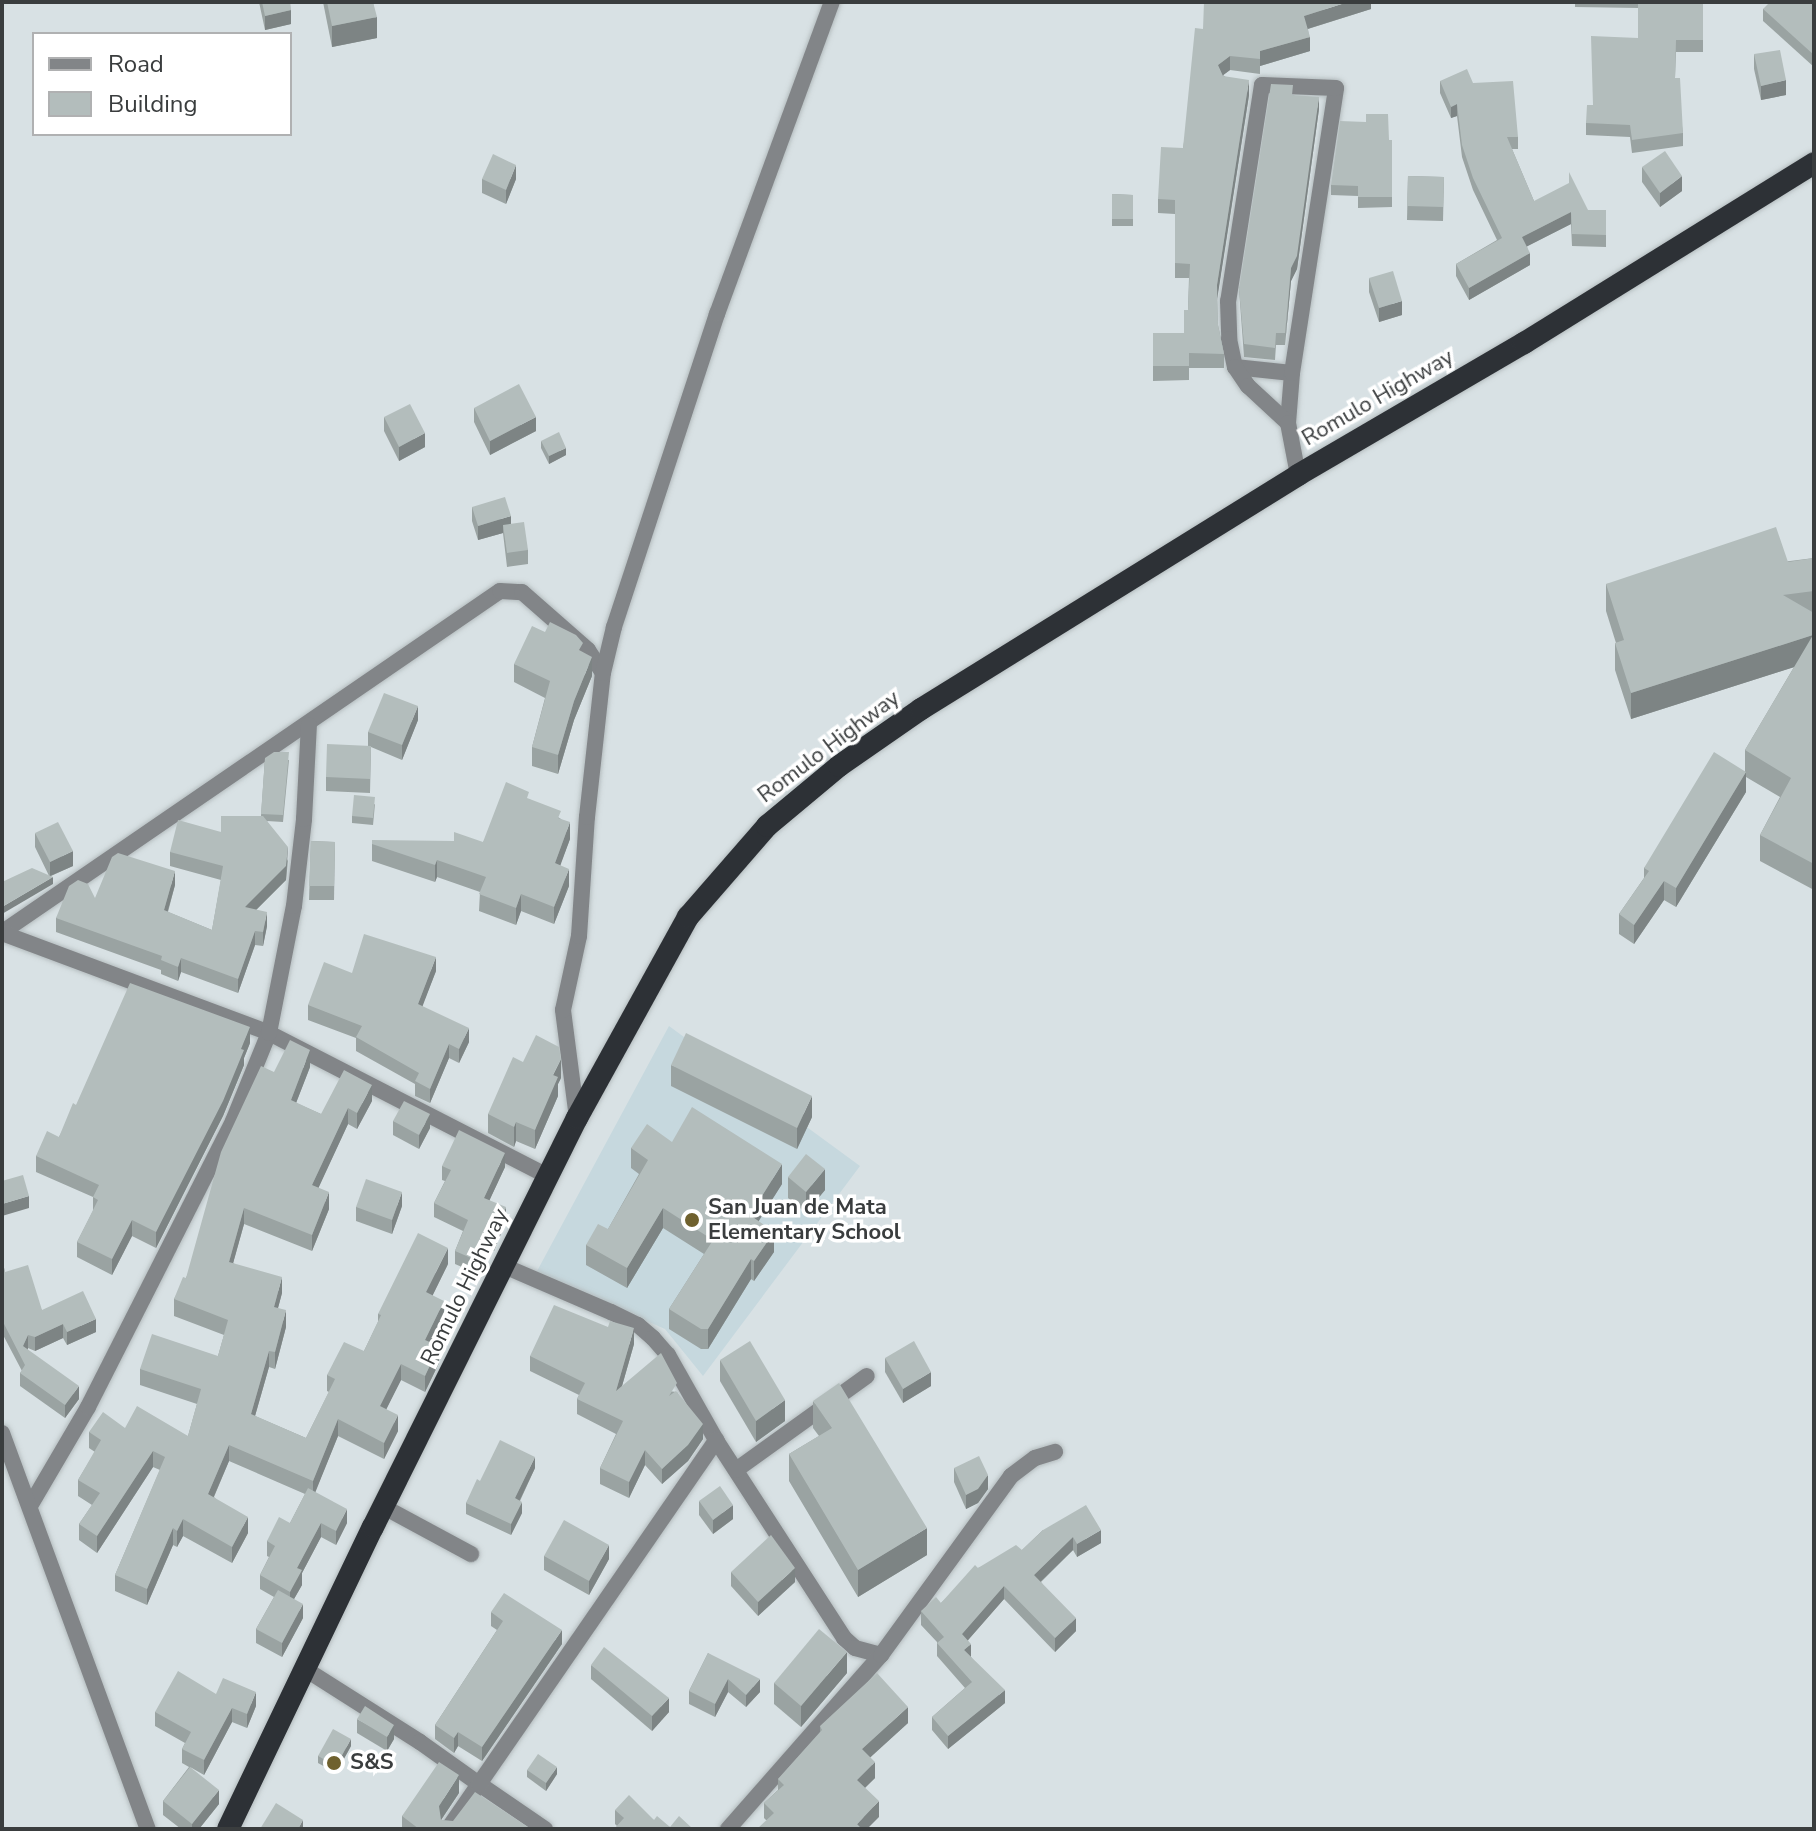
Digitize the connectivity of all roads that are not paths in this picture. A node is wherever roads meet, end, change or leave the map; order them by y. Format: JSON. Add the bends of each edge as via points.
{"nodes":[{"id":1,"x":832,"y":2,"type":"edge"},
{"id":2,"x":1240,"y":83,"type":"edge"},
{"id":3,"x":1262,"y":85,"type":"junction"},
{"id":4,"x":1814,"y":163,"type":"edge"},
{"id":5,"x":1235,"y":367,"type":"junction"},
{"id":6,"x":1292,"y":373,"type":"junction"},
{"id":7,"x":1288,"y":423,"type":"junction"},
{"id":8,"x":1298,"y":475,"type":"junction"},
{"id":9,"x":603,"y":673,"type":"junction"},
{"id":10,"x":309,"y":725,"type":"junction"},
{"id":11,"x":3,"y":932,"type":"edge"},
{"id":12,"x":269,"y":1033,"type":"junction"},
{"id":13,"x":577,"y":1118,"type":"junction"},
{"id":14,"x":549,"y":1177,"type":"junction"},
{"id":15,"x":504,"y":1266,"type":"junction"},
{"id":16,"x":867,"y":1376,"type":"dead end"},
{"id":17,"x":2,"y":1433,"type":"edge"},
{"id":18,"x":716,"y":1440,"type":"junction"},
{"id":19,"x":1055,"y":1452,"type":"dead end"},
{"id":20,"x":736,"y":1470,"type":"junction"},
{"id":21,"x":30,"y":1506,"type":"junction"},
{"id":22,"x":384,"y":1507,"type":"junction"},
{"id":23,"x":471,"y":1554,"type":"dead end"},
{"id":24,"x":881,"y":1655,"type":"junction"},
{"id":25,"x":305,"y":1669,"type":"junction"},
{"id":26,"x":479,"y":1784,"type":"junction"},
{"id":27,"x":148,"y":1829,"type":"edge"},
{"id":28,"x":228,"y":1829,"type":"edge"},
{"id":29,"x":448,"y":1829,"type":"edge"},
{"id":30,"x":545,"y":1829,"type":"edge"},
{"id":31,"x":728,"y":1829,"type":"edge"}],
"edges":[{"from":1,"to":9,"type":"street","via":[[717,314]]},
{"from":2,"to":3,"type":"street"},
{"from":3,"to":5,"type":"street","via":[[1228,301]]},
{"from":3,"to":6,"type":"street","via":[[1336,88]]},
{"from":4,"to":8,"type":"highway","name":"Romulo Highway"},
{"from":5,"to":6,"type":"street"},
{"from":5,"to":7,"type":"street"},
{"from":6,"to":7,"type":"street"},
{"from":7,"to":8,"type":"street"},
{"from":8,"to":13,"type":"highway","name":"Romulo Highway","via":[[921,709],[839,766],[767,826],[688,917]]},
{"from":9,"to":10,"type":"street","via":[[588,650],[522,592],[509,590],[492,596]]},
{"from":9,"to":13,"type":"street","via":[[579,936],[563,1010]]},
{"from":10,"to":11,"type":"street"},
{"from":10,"to":12,"type":"street","via":[[294,906]]},
{"from":11,"to":12,"type":"street"},
{"from":12,"to":14,"type":"street"},
{"from":12,"to":21,"type":"street","via":[[233,1121],[88,1407]]},
{"from":13,"to":14,"type":"highway","name":"Romulo Highway"},
{"from":14,"to":15,"type":"highway","name":"Romulo Highway"},
{"from":15,"to":18,"type":"street","via":[[638,1325],[668,1355]]},
{"from":15,"to":22,"type":"highway","name":"Romulo Highway"},
{"from":16,"to":20,"type":"street"},
{"from":17,"to":21,"type":"street"},
{"from":18,"to":20,"type":"street"},
{"from":18,"to":26,"type":"street"},
{"from":19,"to":24,"type":"street","via":[[1035,1458],[1011,1476]]},
{"from":20,"to":24,"type":"street","via":[[844,1638],[855,1648]]},
{"from":21,"to":27,"type":"street"},
{"from":22,"to":23,"type":"street"},
{"from":22,"to":25,"type":"highway","name":"Romulo Highway"},
{"from":24,"to":31,"type":"street"},
{"from":25,"to":26,"type":"street"},
{"from":25,"to":28,"type":"highway","name":"Romulo Highway"},
{"from":26,"to":29,"type":"street"},
{"from":26,"to":30,"type":"street"}]}
